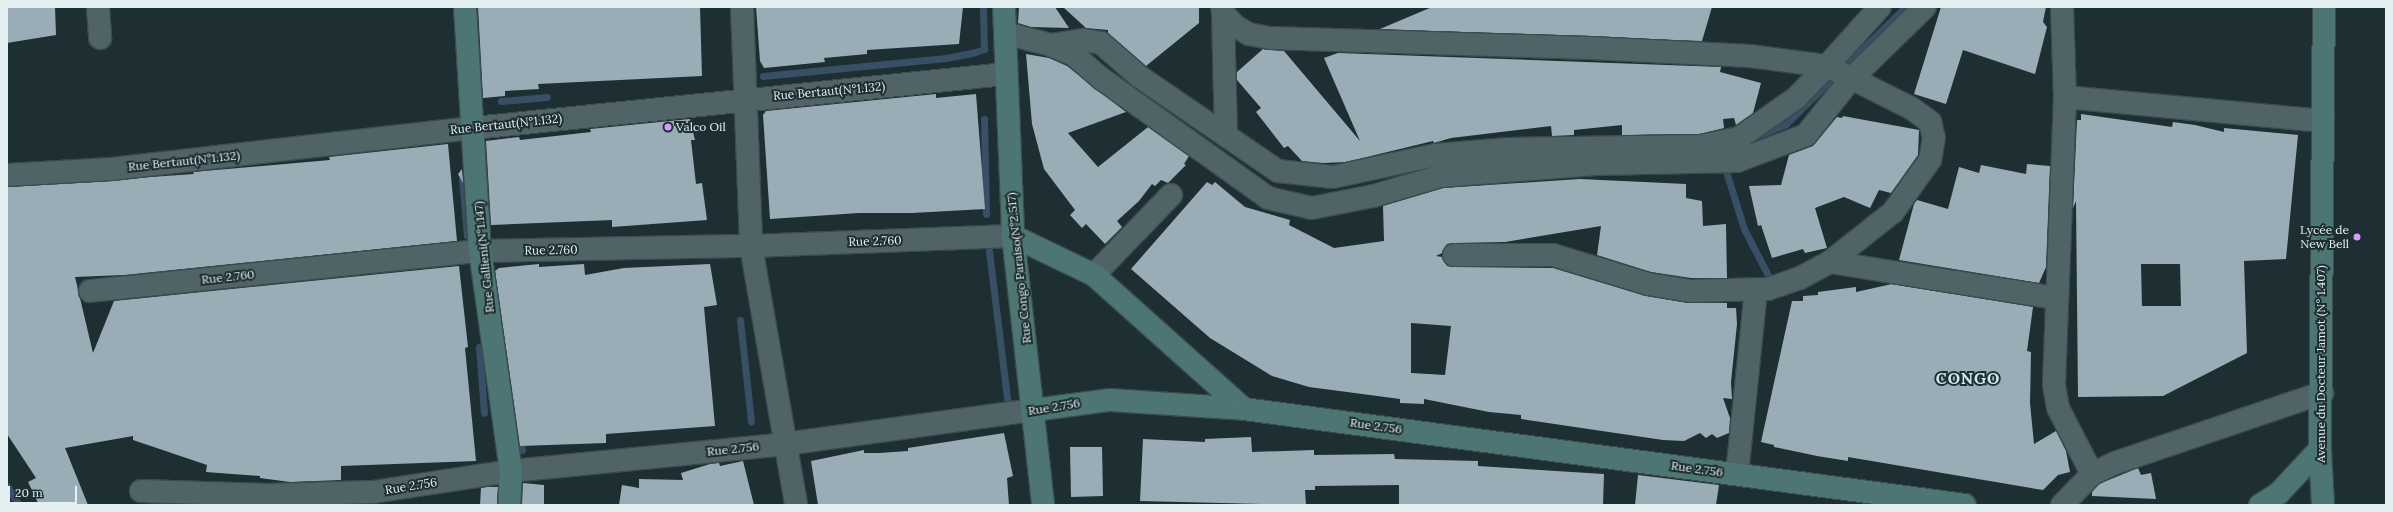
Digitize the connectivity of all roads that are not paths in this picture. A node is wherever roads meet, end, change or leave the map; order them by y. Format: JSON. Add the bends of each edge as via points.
{"nodes":[{"id":1,"x":98,"y":7,"type":"edge"},
{"id":2,"x":465,"y":7,"type":"edge"},
{"id":3,"x":742,"y":7,"type":"edge"},
{"id":4,"x":1004,"y":7,"type":"edge"},
{"id":5,"x":1880,"y":7,"type":"edge"},
{"id":6,"x":1925,"y":7,"type":"edge"},
{"id":7,"x":2062,"y":7,"type":"edge"},
{"id":8,"x":2324,"y":7,"type":"edge"},
{"id":9,"x":1222,"y":10,"type":"edge"},
{"id":10,"x":1005,"y":33,"type":"junction"},
{"id":11,"x":100,"y":38,"type":"dead end"},
{"id":12,"x":1051,"y":45,"type":"junction"},
{"id":13,"x":1827,"y":66,"type":"junction"},
{"id":14,"x":1006,"y":74,"type":"junction"},
{"id":15,"x":1851,"y":79,"type":"junction"},
{"id":16,"x":2065,"y":97,"type":"junction"},
{"id":17,"x":745,"y":99,"type":"junction"},
{"id":18,"x":2323,"y":121,"type":"junction"},
{"id":19,"x":474,"y":128,"type":"junction"},
{"id":20,"x":1226,"y":136,"type":"junction"},
{"id":21,"x":7,"y":175,"type":"edge"},
{"id":22,"x":1171,"y":195,"type":"dead end"},
{"id":23,"x":1014,"y":236,"type":"junction"},
{"id":24,"x":751,"y":246,"type":"junction"},
{"id":25,"x":480,"y":252,"type":"junction"},
{"id":26,"x":1454,"y":254,"type":"dead end"},
{"id":27,"x":1830,"y":262,"type":"junction"},
{"id":28,"x":1094,"y":275,"type":"junction"},
{"id":29,"x":1756,"y":290,"type":"junction"},
{"id":30,"x":90,"y":291,"type":"dead end"},
{"id":31,"x":2056,"y":298,"type":"junction"},
{"id":32,"x":2322,"y":393,"type":"junction"},
{"id":33,"x":1244,"y":409,"type":"junction"},
{"id":34,"x":1034,"y":410,"type":"junction"},
{"id":35,"x":786,"y":444,"type":"junction"},
{"id":36,"x":2320,"y":449,"type":"junction"},
{"id":37,"x":511,"y":471,"type":"junction"},
{"id":38,"x":1737,"y":474,"type":"junction"},
{"id":39,"x":2092,"y":474,"type":"junction"},
{"id":40,"x":141,"y":491,"type":"dead end"},
{"id":41,"x":509,"y":505,"type":"edge"},
{"id":42,"x":796,"y":505,"type":"edge"},
{"id":43,"x":1043,"y":505,"type":"edge"},
{"id":44,"x":1965,"y":505,"type":"edge"},
{"id":45,"x":2062,"y":505,"type":"edge"},
{"id":46,"x":2260,"y":505,"type":"edge"},
{"id":47,"x":2323,"y":505,"type":"edge"}],
"edges":[{"from":1,"to":11,"type":"street"},
{"from":2,"to":19,"type":"street","name":"Rue Gallieni(N°1.147)"},
{"from":3,"to":17,"type":"street"},
{"from":4,"to":10,"type":"street","name":"Rue Congo Paraiso(N°2.517)"},
{"from":5,"to":13,"type":"street"},
{"from":6,"to":15,"type":"street"},
{"from":7,"to":16,"type":"street"},
{"from":8,"to":18,"type":"street","name":"Avenue du Docteur Jamot (N° 1.407)"},
{"from":9,"to":13,"type":"street","via":[[1235,26],[1249,34],[1270,38],[1591,48],[1750,56]]},
{"from":9,"to":20,"type":"street"},
{"from":10,"to":12,"type":"street"},
{"from":10,"to":14,"type":"street","name":"Rue Congo Paraiso(N°2.517)"},
{"from":12,"to":15,"type":"street","via":[[1074,55],[1102,79],[1268,198],[1312,208],[1373,196],[1441,176],[1596,164],[1737,161],[1806,135]]},
{"from":12,"to":20,"type":"street","via":[[1084,40],[1101,43],[1140,77]]},
{"from":13,"to":15,"type":"street"},
{"from":13,"to":20,"type":"street","via":[[1796,98],[1739,138],[1701,146],[1501,150],[1436,155],[1333,177],[1278,171]]},
{"from":14,"to":17,"type":"street","name":"Rue Bertaut(N°1.132)"},
{"from":14,"to":23,"type":"street","name":"Rue Congo Paraiso(N°2.517)"},
{"from":15,"to":27,"type":"street","via":[[1911,108],[1930,122],[1934,138],[1930,160],[1893,212]]},
{"from":16,"to":18,"type":"street"},
{"from":16,"to":31,"type":"street"},
{"from":17,"to":19,"type":"street","name":"Rue Bertaut(N°1.132)"},
{"from":17,"to":24,"type":"street"},
{"from":18,"to":32,"type":"street","name":"Avenue du Docteur Jamot (N° 1.407)"},
{"from":19,"to":21,"type":"street","name":"Rue Bertaut(N°1.132)","via":[[112,169]]},
{"from":19,"to":25,"type":"street","name":"Rue Gallieni(N°1.147)"},
{"from":22,"to":28,"type":"street"},
{"from":23,"to":24,"type":"street","name":"Rue 2.760"},
{"from":23,"to":28,"type":"street"},
{"from":23,"to":34,"type":"street","name":"Rue Congo Paraiso(N°2.517)"},
{"from":24,"to":25,"type":"street","name":"Rue 2.760"},
{"from":24,"to":35,"type":"street"},
{"from":25,"to":30,"type":"street","name":"Rue 2.760"},
{"from":25,"to":37,"type":"street","name":"Rue Gallieni(N°1.147)"},
{"from":26,"to":29,"type":"street","via":[[1553,255],[1648,284],[1683,290]]},
{"from":27,"to":29,"type":"street","via":[[1800,278],[1768,289]]},
{"from":27,"to":31,"type":"street"},
{"from":28,"to":33,"type":"street"},
{"from":29,"to":38,"type":"street"},
{"from":31,"to":39,"type":"street","via":[[2054,372],[2058,408]]},
{"from":32,"to":36,"type":"street","name":"Avenue du Docteur Jamot (N° 1.407)"},
{"from":32,"to":39,"type":"street","via":[[2114,463]]},
{"from":33,"to":34,"type":"street","name":"Rue 2.756","via":[[1110,400]]},
{"from":33,"to":38,"type":"street","name":"Rue 2.756"},
{"from":34,"to":35,"type":"street","name":"Rue 2.756"},
{"from":34,"to":43,"type":"street","name":"Rue Congo Paraiso(N°2.517)"},
{"from":35,"to":37,"type":"street","name":"Rue 2.756"},
{"from":35,"to":42,"type":"street"},
{"from":36,"to":46,"type":"street","via":[[2288,486]]},
{"from":36,"to":47,"type":"street","name":"Avenue du Docteur Jamot (N° 1.407)"},
{"from":37,"to":40,"type":"street","name":"Rue 2.756","via":[[343,494]]},
{"from":37,"to":41,"type":"street","name":"Rue Gallieni(N°1.147)"},
{"from":38,"to":44,"type":"street","name":"Rue 2.756"},
{"from":39,"to":45,"type":"street"}]}
